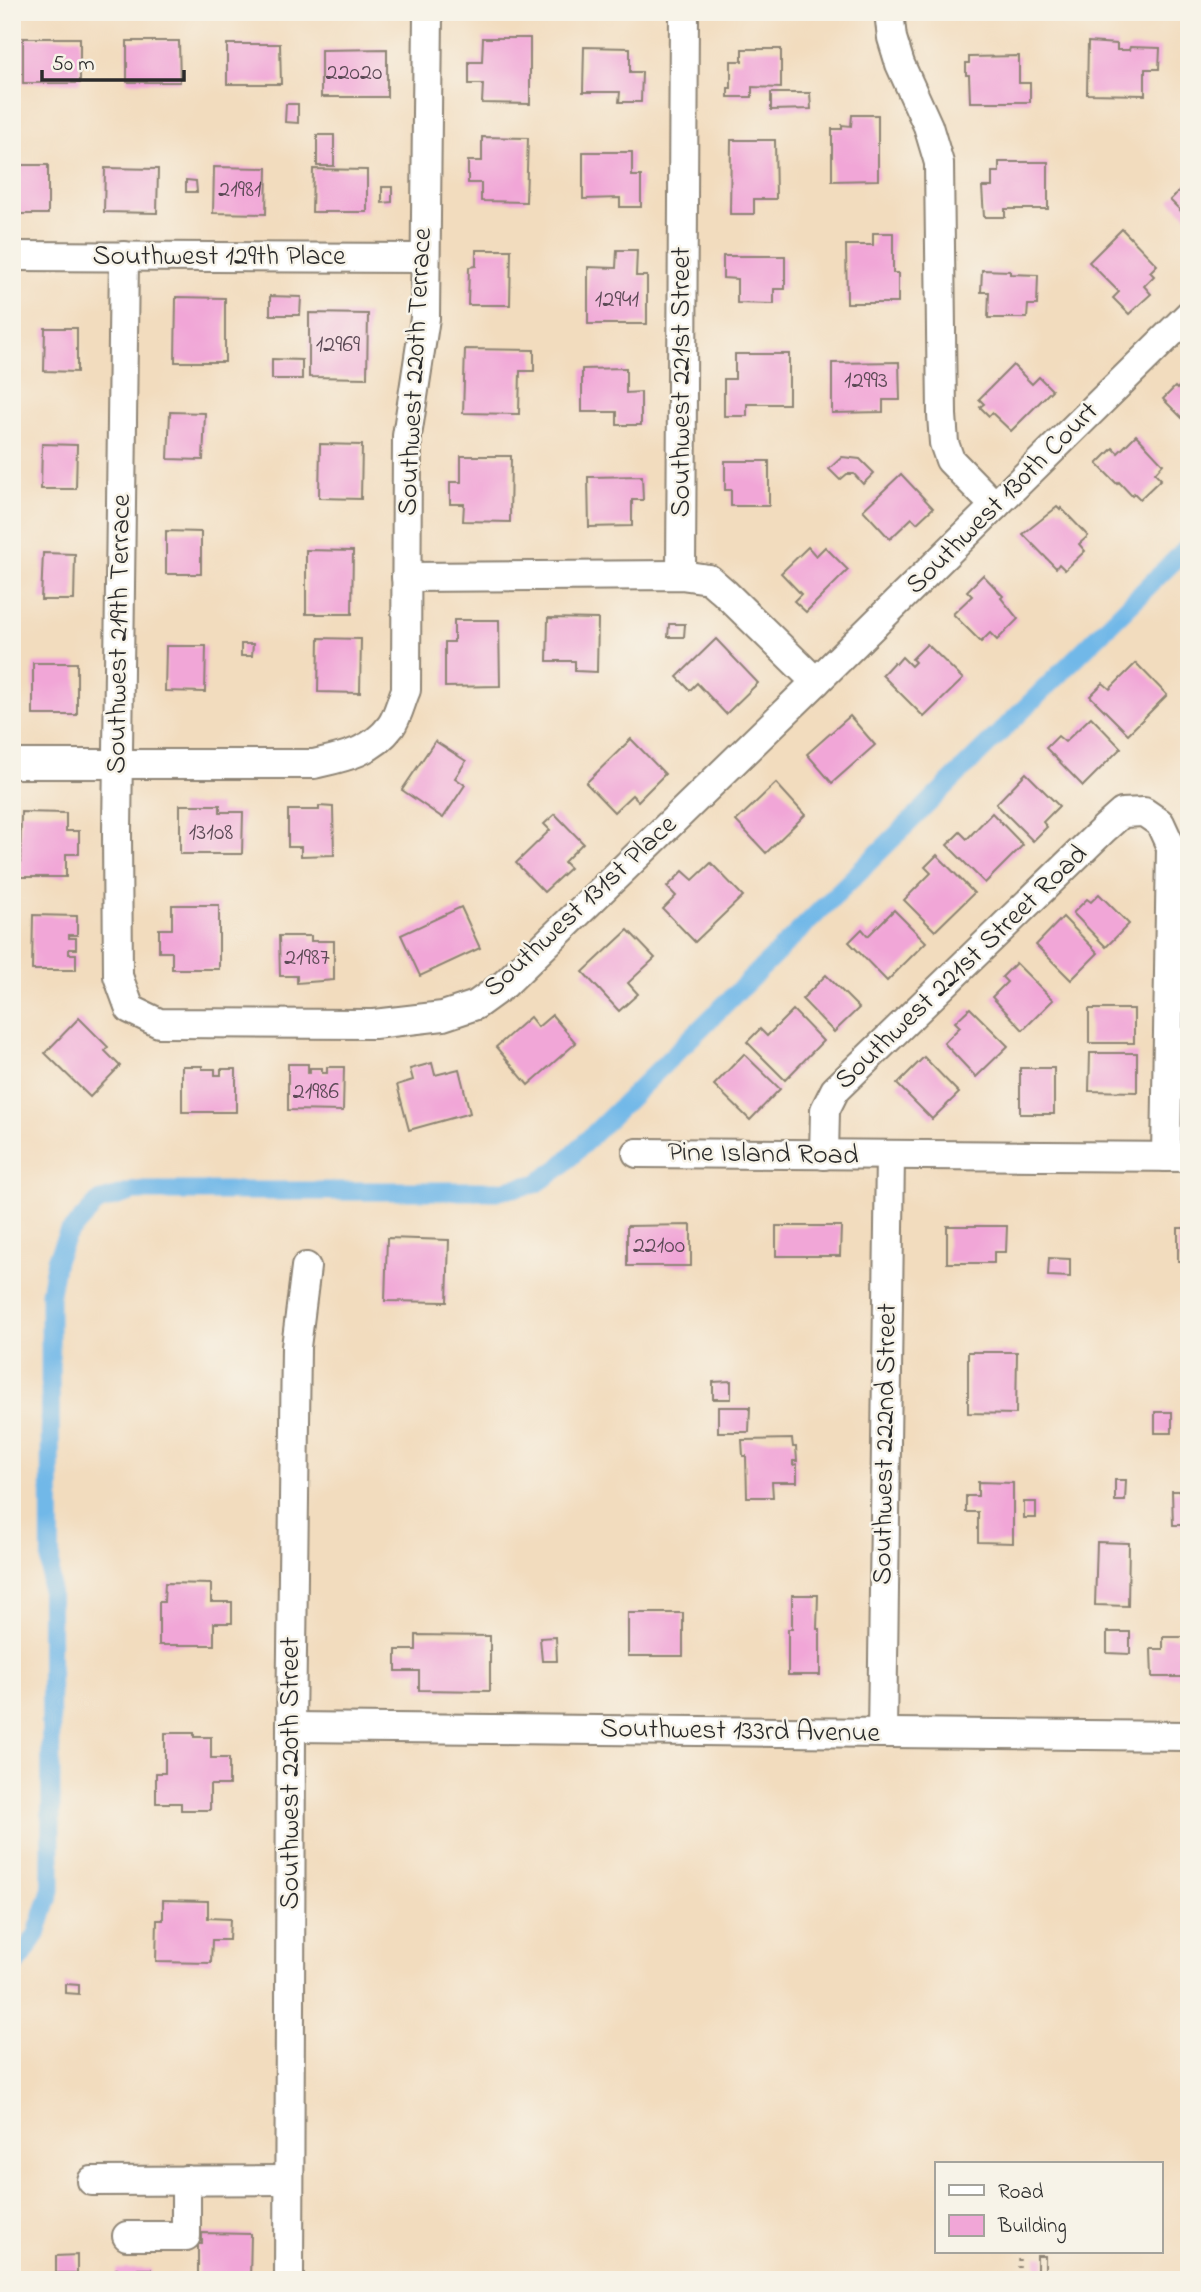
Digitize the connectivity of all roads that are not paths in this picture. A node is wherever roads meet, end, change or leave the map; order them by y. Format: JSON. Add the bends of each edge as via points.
{"nodes":[{"id":1,"x":428,"y":12,"type":"edge"},
{"id":2,"x":684,"y":12,"type":"edge"},
{"id":3,"x":889,"y":12,"type":"edge"},
{"id":4,"x":12,"y":256,"type":"edge"},
{"id":5,"x":124,"y":256,"type":"junction"},
{"id":6,"x":425,"y":258,"type":"junction"},
{"id":7,"x":1189,"y":315,"type":"edge"},
{"id":8,"x":995,"y":506,"type":"junction"},
{"id":9,"x":681,"y":575,"type":"junction"},
{"id":10,"x":406,"y":577,"type":"junction"},
{"id":11,"x":816,"y":682,"type":"junction"},
{"id":12,"x":12,"y":764,"type":"edge"},
{"id":13,"x":119,"y":764,"type":"junction"},
{"id":14,"x":130,"y":1009,"type":"joint"},
{"id":15,"x":637,"y":1153,"type":"dead end"},
{"id":16,"x":824,"y":1155,"type":"junction"},
{"id":17,"x":890,"y":1156,"type":"junction"},
{"id":18,"x":1177,"y":1157,"type":"edge"},
{"id":19,"x":306,"y":1267,"type":"dead end"},
{"id":20,"x":291,"y":1727,"type":"junction"},
{"id":21,"x":882,"y":1733,"type":"junction"},
{"id":22,"x":1189,"y":1736,"type":"edge"},
{"id":23,"x":186,"y":2180,"type":"junction"},
{"id":24,"x":289,"y":2180,"type":"junction"},
{"id":25,"x":92,"y":2181,"type":"dead end"},
{"id":26,"x":127,"y":2236,"type":"dead end"},
{"id":27,"x":289,"y":2280,"type":"edge"}],
"edges":[{"from":1,"to":6,"type":"street","name":"Southwest 220th Terrace"},
{"from":2,"to":9,"type":"street","name":"Southwest 221st Street"},
{"from":3,"to":8,"type":"street","via":[[900,64],[939,163],[944,443],[950,460]]},
{"from":4,"to":5,"type":"street","name":"Southwest 129th Place"},
{"from":5,"to":6,"type":"street","name":"Southwest 129th Place"},
{"from":5,"to":13,"type":"street","name":"Southwest 219th Terrace"},
{"from":6,"to":10,"type":"street","name":"Southwest 220th Terrace","via":[[425,318],[407,436]]},
{"from":7,"to":8,"type":"street","name":"Southwest 130th Court"},
{"from":8,"to":11,"type":"street","name":"Southwest 130th Court"},
{"from":9,"to":10,"type":"street"},
{"from":9,"to":11,"type":"street","via":[[709,579]]},
{"from":10,"to":13,"type":"street","name":"Southwest 220th Terrace","via":[[406,690],[392,724],[373,745],[314,764]]},
{"from":11,"to":14,"type":"street","name":"Southwest 131st Place","via":[[505,984],[476,1005],[443,1016],[374,1024],[159,1023]]},
{"from":12,"to":13,"type":"street"},
{"from":13,"to":14,"type":"street","name":"Southwest 219th Terrace","via":[[118,976]]},
{"from":15,"to":16,"type":"street","name":"Pine Island Road"},
{"from":16,"to":17,"type":"street","name":"Pine Island Road"},
{"from":16,"to":18,"type":"street","name":"Southwest 221st Street Road","via":[[825,1110],[835,1090],[1104,829],[1122,813],[1144,812],[1160,823],[1171,847]]},
{"from":17,"to":18,"type":"street","name":"Pine Island Road"},
{"from":17,"to":21,"type":"street","name":"Southwest 222nd Street"},
{"from":19,"to":20,"type":"street","name":"Southwest 220th Street","via":[[296,1348]]},
{"from":20,"to":21,"type":"street","name":"Southwest 133rd Avenue"},
{"from":20,"to":24,"type":"street","name":"Southwest 220th Street"},
{"from":21,"to":22,"type":"street","name":"Southwest 133rd Avenue"},
{"from":23,"to":24,"type":"street"},
{"from":23,"to":25,"type":"street"},
{"from":23,"to":26,"type":"street","via":[[186,2236]]},
{"from":24,"to":27,"type":"street","name":"Southwest 220th Street"}]}
